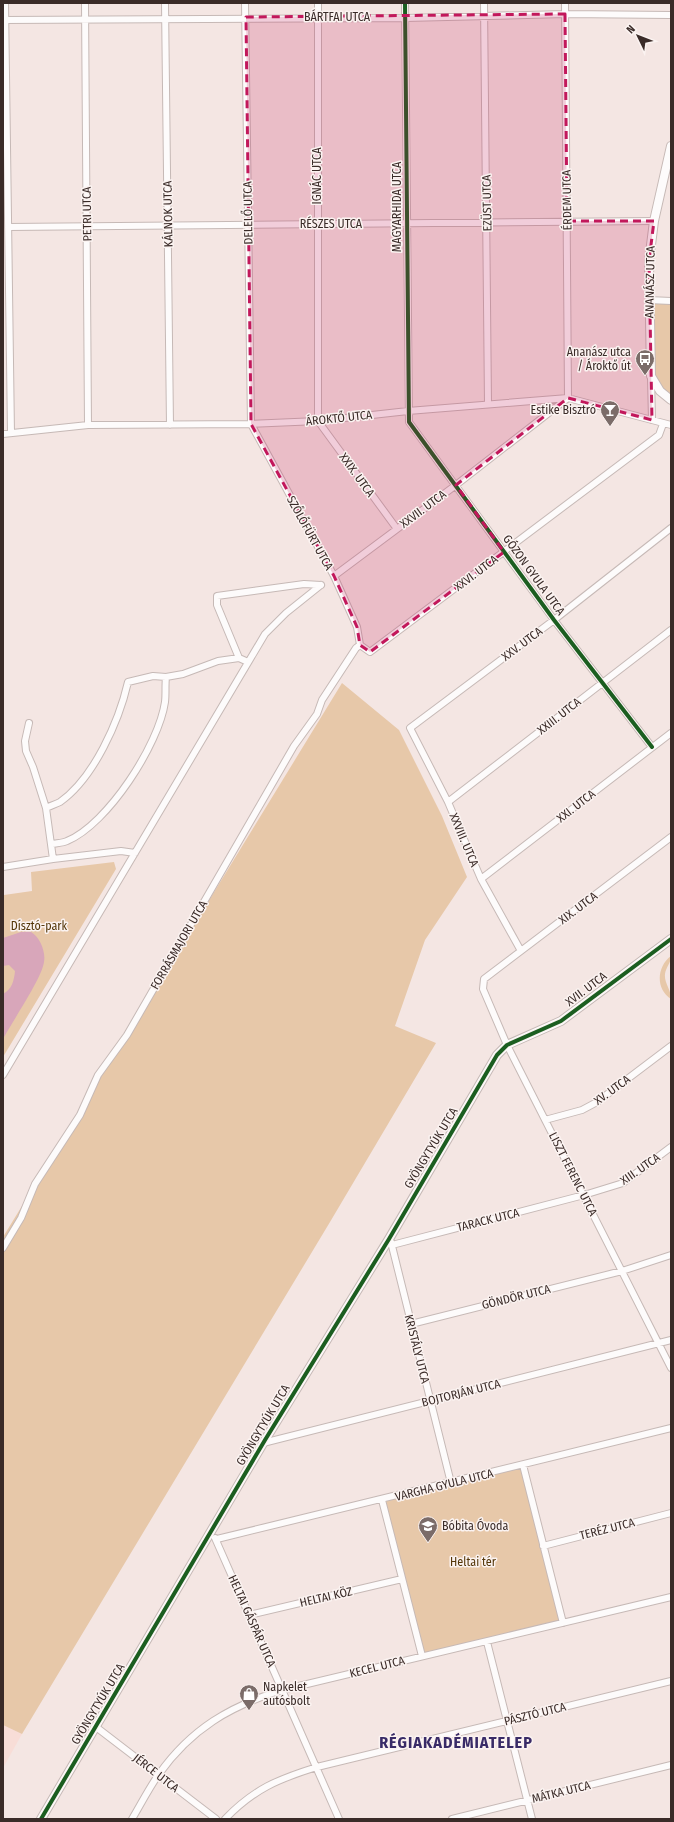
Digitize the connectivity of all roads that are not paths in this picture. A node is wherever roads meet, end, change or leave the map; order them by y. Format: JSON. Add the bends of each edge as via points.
{"nodes":[{"id":1,"x":5,"y":3,"type":"edge"},
{"id":2,"x":85,"y":3,"type":"edge"},
{"id":3,"x":165,"y":3,"type":"edge"},
{"id":4,"x":245,"y":3,"type":"edge"},
{"id":5,"x":318,"y":3,"type":"edge"},
{"id":6,"x":405,"y":3,"type":"edge"},
{"id":7,"x":484,"y":3,"type":"edge"},
{"id":8,"x":565,"y":3,"type":"edge"},
{"id":9,"x":565,"y":14,"type":"junction"},
{"id":10,"x":671,"y":15,"type":"edge"},
{"id":11,"x":246,"y":17,"type":"junction"},
{"id":12,"x":318,"y":17,"type":"junction"},
{"id":13,"x":484,"y":17,"type":"junction"},
{"id":14,"x":85,"y":18,"type":"junction"},
{"id":15,"x":165,"y":18,"type":"junction"},
{"id":16,"x":405,"y":18,"type":"junction"},
{"id":17,"x":4,"y":20,"type":"edge"},
{"id":18,"x":671,"y":146,"type":"edge"},
{"id":19,"x":654,"y":220,"type":"junction"},
{"id":20,"x":567,"y":221,"type":"junction"},
{"id":21,"x":487,"y":222,"type":"junction"},
{"id":22,"x":407,"y":223,"type":"junction"},
{"id":23,"x":248,"y":224,"type":"junction"},
{"id":24,"x":317,"y":224,"type":"junction"},
{"id":25,"x":87,"y":226,"type":"junction"},
{"id":26,"x":168,"y":226,"type":"junction"},
{"id":27,"x":8,"y":227,"type":"junction"},
{"id":28,"x":649,"y":300,"type":"junction"},
{"id":29,"x":671,"y":301,"type":"edge"},
{"id":30,"x":651,"y":376,"type":"junction"},
{"id":31,"x":568,"y":398,"type":"junction"},
{"id":32,"x":671,"y":400,"type":"edge"},
{"id":33,"x":488,"y":404,"type":"junction"},
{"id":34,"x":408,"y":411,"type":"junction"},
{"id":35,"x":652,"y":420,"type":"junction"},
{"id":36,"x":318,"y":421,"type":"junction"},
{"id":37,"x":251,"y":424,"type":"junction"},
{"id":38,"x":663,"y":424,"type":"junction"},
{"id":39,"x":88,"y":425,"type":"junction"},
{"id":40,"x":170,"y":425,"type":"junction"},
{"id":41,"x":671,"y":425,"type":"edge"},
{"id":42,"x":11,"y":433,"type":"junction"},
{"id":43,"x":3,"y":434,"type":"edge"},
{"id":44,"x":456,"y":485,"type":"junction"},
{"id":45,"x":671,"y":528,"type":"edge"},
{"id":46,"x":397,"y":529,"type":"junction"},
{"id":47,"x":504,"y":552,"type":"junction"},
{"id":48,"x":334,"y":576,"type":"junction"},
{"id":49,"x":554,"y":620,"type":"junction"},
{"id":50,"x":671,"y":630,"type":"edge"},
{"id":51,"x":360,"y":645,"type":"junction"},
{"id":52,"x":239,"y":658,"type":"junction"},
{"id":53,"x":248,"y":662,"type":"junction"},
{"id":54,"x":166,"y":677,"type":"junction"},
{"id":55,"x":603,"y":682,"type":"junction"},
{"id":56,"x":29,"y":724,"type":"dead end"},
{"id":57,"x":410,"y":728,"type":"joint"},
{"id":58,"x":670,"y":735,"type":"edge"},
{"id":59,"x":652,"y":748,"type":"junction"},
{"id":60,"x":448,"y":802,"type":"junction"},
{"id":61,"x":46,"y":808,"type":"junction"},
{"id":62,"x":671,"y":837,"type":"edge"},
{"id":63,"x":52,"y":844,"type":"junction"},
{"id":64,"x":135,"y":853,"type":"junction"},
{"id":65,"x":53,"y":859,"type":"junction"},
{"id":66,"x":3,"y":867,"type":"edge"},
{"id":67,"x":481,"y":879,"type":"junction"},
{"id":68,"x":671,"y":938,"type":"edge"},
{"id":69,"x":521,"y":951,"type":"junction"},
{"id":70,"x":484,"y":978,"type":"joint"},
{"id":71,"x":507,"y":1045,"type":"junction"},
{"id":72,"x":671,"y":1046,"type":"edge"},
{"id":73,"x":3,"y":1075,"type":"edge"},
{"id":74,"x":546,"y":1120,"type":"junction"},
{"id":75,"x":671,"y":1147,"type":"edge"},
{"id":76,"x":584,"y":1195,"type":"junction"},
{"id":77,"x":391,"y":1242,"type":"junction"},
{"id":78,"x":3,"y":1248,"type":"edge"},
{"id":79,"x":671,"y":1256,"type":"edge"},
{"id":80,"x":622,"y":1271,"type":"junction"},
{"id":81,"x":411,"y":1324,"type":"junction"},
{"id":82,"x":671,"y":1340,"type":"edge"},
{"id":83,"x":658,"y":1344,"type":"junction"},
{"id":84,"x":671,"y":1368,"type":"edge"},
{"id":85,"x":430,"y":1401,"type":"junction"},
{"id":86,"x":671,"y":1428,"type":"edge"},
{"id":87,"x":263,"y":1443,"type":"junction"},
{"id":88,"x":523,"y":1465,"type":"junction"},
{"id":89,"x":451,"y":1483,"type":"junction"},
{"id":90,"x":382,"y":1500,"type":"junction"},
{"id":91,"x":671,"y":1513,"type":"edge"},
{"id":92,"x":213,"y":1537,"type":"junction"},
{"id":93,"x":543,"y":1546,"type":"junction"},
{"id":94,"x":402,"y":1579,"type":"junction"},
{"id":95,"x":671,"y":1597,"type":"edge"},
{"id":96,"x":249,"y":1615,"type":"junction"},
{"id":97,"x":563,"y":1623,"type":"junction"},
{"id":98,"x":487,"y":1642,"type":"junction"},
{"id":99,"x":422,"y":1656,"type":"junction"},
{"id":100,"x":671,"y":1681,"type":"edge"},
{"id":101,"x":282,"y":1690,"type":"junction"},
{"id":102,"x":508,"y":1720,"type":"junction"},
{"id":103,"x":96,"y":1727,"type":"junction"},
{"id":104,"x":671,"y":1765,"type":"edge"},
{"id":105,"x":317,"y":1767,"type":"junction"},
{"id":106,"x":158,"y":1775,"type":"junction"},
{"id":107,"x":528,"y":1800,"type":"junction"},
{"id":108,"x":41,"y":1819,"type":"edge"},
{"id":109,"x":132,"y":1819,"type":"edge"},
{"id":110,"x":216,"y":1819,"type":"edge"},
{"id":111,"x":225,"y":1819,"type":"edge"},
{"id":112,"x":339,"y":1819,"type":"edge"},
{"id":113,"x":452,"y":1819,"type":"edge"},
{"id":114,"x":532,"y":1819,"type":"edge"}],
"edges":[{"from":1,"to":17,"type":"street"},
{"from":2,"to":14,"type":"street","name":"PETRI UTCA"},
{"from":3,"to":15,"type":"street","name":"KÁLNOK UTCA"},
{"from":4,"to":11,"type":"street","name":"DELELŐ UTCA"},
{"from":5,"to":12,"type":"street","name":"IGNÁC UTCA"},
{"from":6,"to":16,"type":"street","name":"MAGYARHIDA UTCA"},
{"from":7,"to":13,"type":"street","name":"EZÜST UTCA"},
{"from":8,"to":9,"type":"street","name":"ÉRDEM UTCA"},
{"from":9,"to":10,"type":"street","name":"BÁRTFAI UTCA"},
{"from":9,"to":13,"type":"street","name":"BÁRTFAI UTCA"},
{"from":9,"to":20,"type":"street","name":"ÉRDEM UTCA"},
{"from":11,"to":12,"type":"street","name":"BÁRTFAI UTCA"},
{"from":11,"to":15,"type":"street","name":"BÁRTFAI UTCA"},
{"from":11,"to":23,"type":"street","name":"DELELŐ UTCA"},
{"from":12,"to":16,"type":"street","name":"BÁRTFAI UTCA"},
{"from":12,"to":24,"type":"street","name":"IGNÁC UTCA"},
{"from":13,"to":16,"type":"street","name":"BÁRTFAI UTCA"},
{"from":13,"to":21,"type":"street","name":"EZÜST UTCA"},
{"from":14,"to":15,"type":"street","name":"BÁRTFAI UTCA"},
{"from":14,"to":17,"type":"street","name":"BÁRTFAI UTCA"},
{"from":14,"to":25,"type":"street","name":"PETRI UTCA"},
{"from":15,"to":26,"type":"street","name":"KÁLNOK UTCA"},
{"from":16,"to":22,"type":"street","name":"MAGYARHIDA UTCA"},
{"from":17,"to":27,"type":"street"},
{"from":18,"to":19,"type":"street","name":"ANANÁSZ UTCA"},
{"from":19,"to":20,"type":"street","name":"RÉSZES UTCA"},
{"from":19,"to":28,"type":"street","name":"ANANÁSZ UTCA","via":[[649,261]]},
{"from":20,"to":21,"type":"street","name":"RÉSZES UTCA"},
{"from":20,"to":31,"type":"street","name":"ÉRDEM UTCA"},
{"from":21,"to":22,"type":"street","name":"RÉSZES UTCA"},
{"from":21,"to":33,"type":"street","name":"EZÜST UTCA"},
{"from":22,"to":24,"type":"street","name":"RÉSZES UTCA"},
{"from":22,"to":34,"type":"street","name":"MAGYARHIDA UTCA"},
{"from":23,"to":24,"type":"street","name":"RÉSZES UTCA"},
{"from":23,"to":26,"type":"street","name":"RÉSZES UTCA"},
{"from":23,"to":37,"type":"street","name":"DELELŐ UTCA"},
{"from":24,"to":36,"type":"street","name":"IGNÁC UTCA"},
{"from":25,"to":26,"type":"street","name":"RÉSZES UTCA"},
{"from":25,"to":27,"type":"street","name":"RÉSZES UTCA"},
{"from":25,"to":39,"type":"street","name":"PETRI UTCA"},
{"from":26,"to":40,"type":"street","name":"KÁLNOK UTCA"},
{"from":27,"to":42,"type":"street"},
{"from":28,"to":29,"type":"street"},
{"from":28,"to":30,"type":"street","name":"ANANÁSZ UTCA"},
{"from":30,"to":32,"type":"street","via":[[660,391]]},
{"from":30,"to":35,"type":"street","name":"ANANÁSZ UTCA"},
{"from":31,"to":33,"type":"street","name":"ÁROKTŐ UTCA"},
{"from":31,"to":35,"type":"street","name":"ÁROKTŐ UTCA"},
{"from":31,"to":44,"type":"street","name":"XXVII. UTCA"},
{"from":33,"to":34,"type":"street","name":"ÁROKTŐ UTCA"},
{"from":34,"to":36,"type":"street","name":"ÁROKTŐ UTCA"},
{"from":34,"to":44,"type":"street","name":"GÓZON GYULA UTCA","via":[[409,422]]},
{"from":35,"to":38,"type":"street","name":"ÁROKTŐ UTCA"},
{"from":36,"to":37,"type":"street","name":"ÁROKTŐ UTCA"},
{"from":36,"to":46,"type":"street","name":"XXIX. UTCA"},
{"from":37,"to":40,"type":"street","name":"ÁROKTŐ UTCA"},
{"from":37,"to":48,"type":"street","name":"SZŐLŐFÜRT UTCA"},
{"from":38,"to":41,"type":"street","name":"ÁROKTŐ UTCA"},
{"from":38,"to":47,"type":"street","name":"XXVI. UTCA","via":[[659,435]]},
{"from":39,"to":40,"type":"street","name":"ÁROKTŐ UTCA"},
{"from":39,"to":42,"type":"street","name":"ÁROKTŐ UTCA"},
{"from":42,"to":43,"type":"street","name":"ÁROKTŐ UTCA"},
{"from":44,"to":46,"type":"street","name":"XXVII. UTCA"},
{"from":44,"to":47,"type":"street","name":"GÓZON GYULA UTCA"},
{"from":45,"to":49,"type":"street","name":"XXV. UTCA"},
{"from":46,"to":48,"type":"street","name":"XXVII. UTCA"},
{"from":47,"to":49,"type":"street","name":"GÓZON GYULA UTCA"},
{"from":47,"to":51,"type":"street","name":"XXVI. UTCA","via":[[370,652]]},
{"from":48,"to":51,"type":"street","name":"SZŐLŐFÜRT UTCA","via":[[358,627]]},
{"from":49,"to":55,"type":"street","name":"GÓZON GYULA UTCA"},
{"from":49,"to":57,"type":"street","name":"XXV. UTCA"},
{"from":50,"to":55,"type":"street","name":"XXIII. UTCA"},
{"from":51,"to":78,"type":"street","name":"FORRÁSMAJORI UTCA","via":[[294,746],[127,1035],[98,1075],[80,1115],[35,1184],[21,1218]]},
{"from":52,"to":53,"type":"street"},
{"from":52,"to":53,"type":"street","via":[[217,605],[217,596],[304,584],[321,585],[265,634]]},
{"from":52,"to":54,"type":"street","via":[[218,661],[183,674]]},
{"from":53,"to":64,"type":"street"},
{"from":54,"to":61,"type":"street","via":[[153,676],[128,682],[116,721],[83,779],[59,802]]},
{"from":54,"to":63,"type":"street","via":[[165,702],[157,728],[134,774],[120,795],[100,817],[82,831],[67,841]]},
{"from":55,"to":59,"type":"street","name":"GÓZON GYULA UTCA"},
{"from":55,"to":60,"type":"street","name":"XXIII. UTCA"},
{"from":56,"to":61,"type":"street","via":[[25,741],[26,751]]},
{"from":57,"to":60,"type":"street","name":"XXVIII. UTCA"},
{"from":58,"to":59,"type":"street","name":"XXI. UTCA"},
{"from":59,"to":67,"type":"street","name":"XXI. UTCA"},
{"from":60,"to":67,"type":"street","name":"XXVIII. UTCA"},
{"from":61,"to":63,"type":"street"},
{"from":62,"to":69,"type":"street","name":"XIX. UTCA"},
{"from":63,"to":65,"type":"street"},
{"from":64,"to":65,"type":"street","via":[[121,851]]},
{"from":64,"to":73,"type":"street"},
{"from":65,"to":66,"type":"street"},
{"from":67,"to":69,"type":"street","name":"XXVIII. UTCA"},
{"from":68,"to":71,"type":"street","name":"XVII. UTCA","via":[[561,1021]]},
{"from":69,"to":70,"type":"street","name":"XIX. UTCA"},
{"from":70,"to":71,"type":"street","name":"LISZT FERENC UTCA","via":[[483,989]]},
{"from":71,"to":74,"type":"street","name":"LISZT FERENC UTCA"},
{"from":71,"to":77,"type":"street","name":"GYÖNGYTYÚK UTCA","via":[[498,1055]]},
{"from":72,"to":74,"type":"street","name":"XV. UTCA","via":[[597,1102],[582,1110]]},
{"from":74,"to":76,"type":"street","name":"LISZT FERENC UTCA"},
{"from":75,"to":76,"type":"street","name":"XIII. UTCA","via":[[623,1183]]},
{"from":76,"to":77,"type":"street","name":"TARACK UTCA"},
{"from":76,"to":80,"type":"street","name":"LISZT FERENC UTCA"},
{"from":77,"to":81,"type":"street","name":"KRISTÁLY UTCA"},
{"from":77,"to":87,"type":"street","name":"GYÖNGYTYÚK UTCA"},
{"from":79,"to":80,"type":"street","name":"GÖNDÖR UTCA"},
{"from":80,"to":81,"type":"street","name":"GÖNDÖR UTCA"},
{"from":80,"to":83,"type":"street","name":"LISZT FERENC UTCA"},
{"from":81,"to":85,"type":"street","name":"KRISTÁLY UTCA"},
{"from":82,"to":83,"type":"street","name":"BOJTORJÁN UTCA"},
{"from":83,"to":84,"type":"street","name":"LISZT FERENC UTCA"},
{"from":83,"to":85,"type":"street","name":"BOJTORJÁN UTCA"},
{"from":85,"to":87,"type":"street","name":"BOJTORJÁN UTCA"},
{"from":85,"to":89,"type":"street","name":"KRISTÁLY UTCA"},
{"from":86,"to":88,"type":"street","name":"VARGHA GYULA UTCA"},
{"from":87,"to":92,"type":"street","name":"GYÖNGYTYÚK UTCA"},
{"from":88,"to":89,"type":"street","name":"VARGHA GYULA UTCA"},
{"from":88,"to":93,"type":"street"},
{"from":89,"to":90,"type":"street","name":"VARGHA GYULA UTCA"},
{"from":90,"to":92,"type":"street","name":"VARGHA GYULA UTCA"},
{"from":90,"to":94,"type":"street"},
{"from":91,"to":93,"type":"street","name":"TERÉZ UTCA"},
{"from":92,"to":96,"type":"street","name":"HELTAI GÁSPÁR UTCA"},
{"from":92,"to":103,"type":"street","name":"GYÖNGYTYÚK UTCA"},
{"from":93,"to":97,"type":"street"},
{"from":94,"to":96,"type":"street","name":"HELTAI KÖZ"},
{"from":94,"to":99,"type":"street"},
{"from":95,"to":97,"type":"street","name":"KECEL UTCA"},
{"from":96,"to":101,"type":"street","name":"HELTAI GÁSPÁR UTCA"},
{"from":97,"to":98,"type":"street","name":"KECEL UTCA"},
{"from":98,"to":99,"type":"street","name":"KECEL UTCA"},
{"from":98,"to":102,"type":"street"},
{"from":99,"to":101,"type":"street","name":"KECEL UTCA"},
{"from":100,"to":102,"type":"street","name":"PÁSZTÓ UTCA"},
{"from":101,"to":105,"type":"street","name":"HELTAI GÁSPÁR UTCA"},
{"from":101,"to":106,"type":"street","name":"KECEL UTCA","via":[[252,1700],[226,1713],[175,1753]]},
{"from":102,"to":105,"type":"street","name":"PÁSZTÓ UTCA"},
{"from":102,"to":107,"type":"street"},
{"from":103,"to":106,"type":"street","name":"JÉRCE UTCA"},
{"from":103,"to":108,"type":"street","name":"GYÖNGYTYÚK UTCA"},
{"from":104,"to":107,"type":"street","name":"MÁTKA UTCA"},
{"from":105,"to":111,"type":"street","name":"PÁSZTÓ UTCA","via":[[281,1778],[253,1794]]},
{"from":105,"to":112,"type":"street","name":"HELTAI GÁSPÁR UTCA"},
{"from":106,"to":109,"type":"street","name":"KECEL UTCA"},
{"from":106,"to":110,"type":"street","name":"JÉRCE UTCA"},
{"from":107,"to":113,"type":"street","name":"MÁTKA UTCA"},
{"from":107,"to":114,"type":"street"}]}
